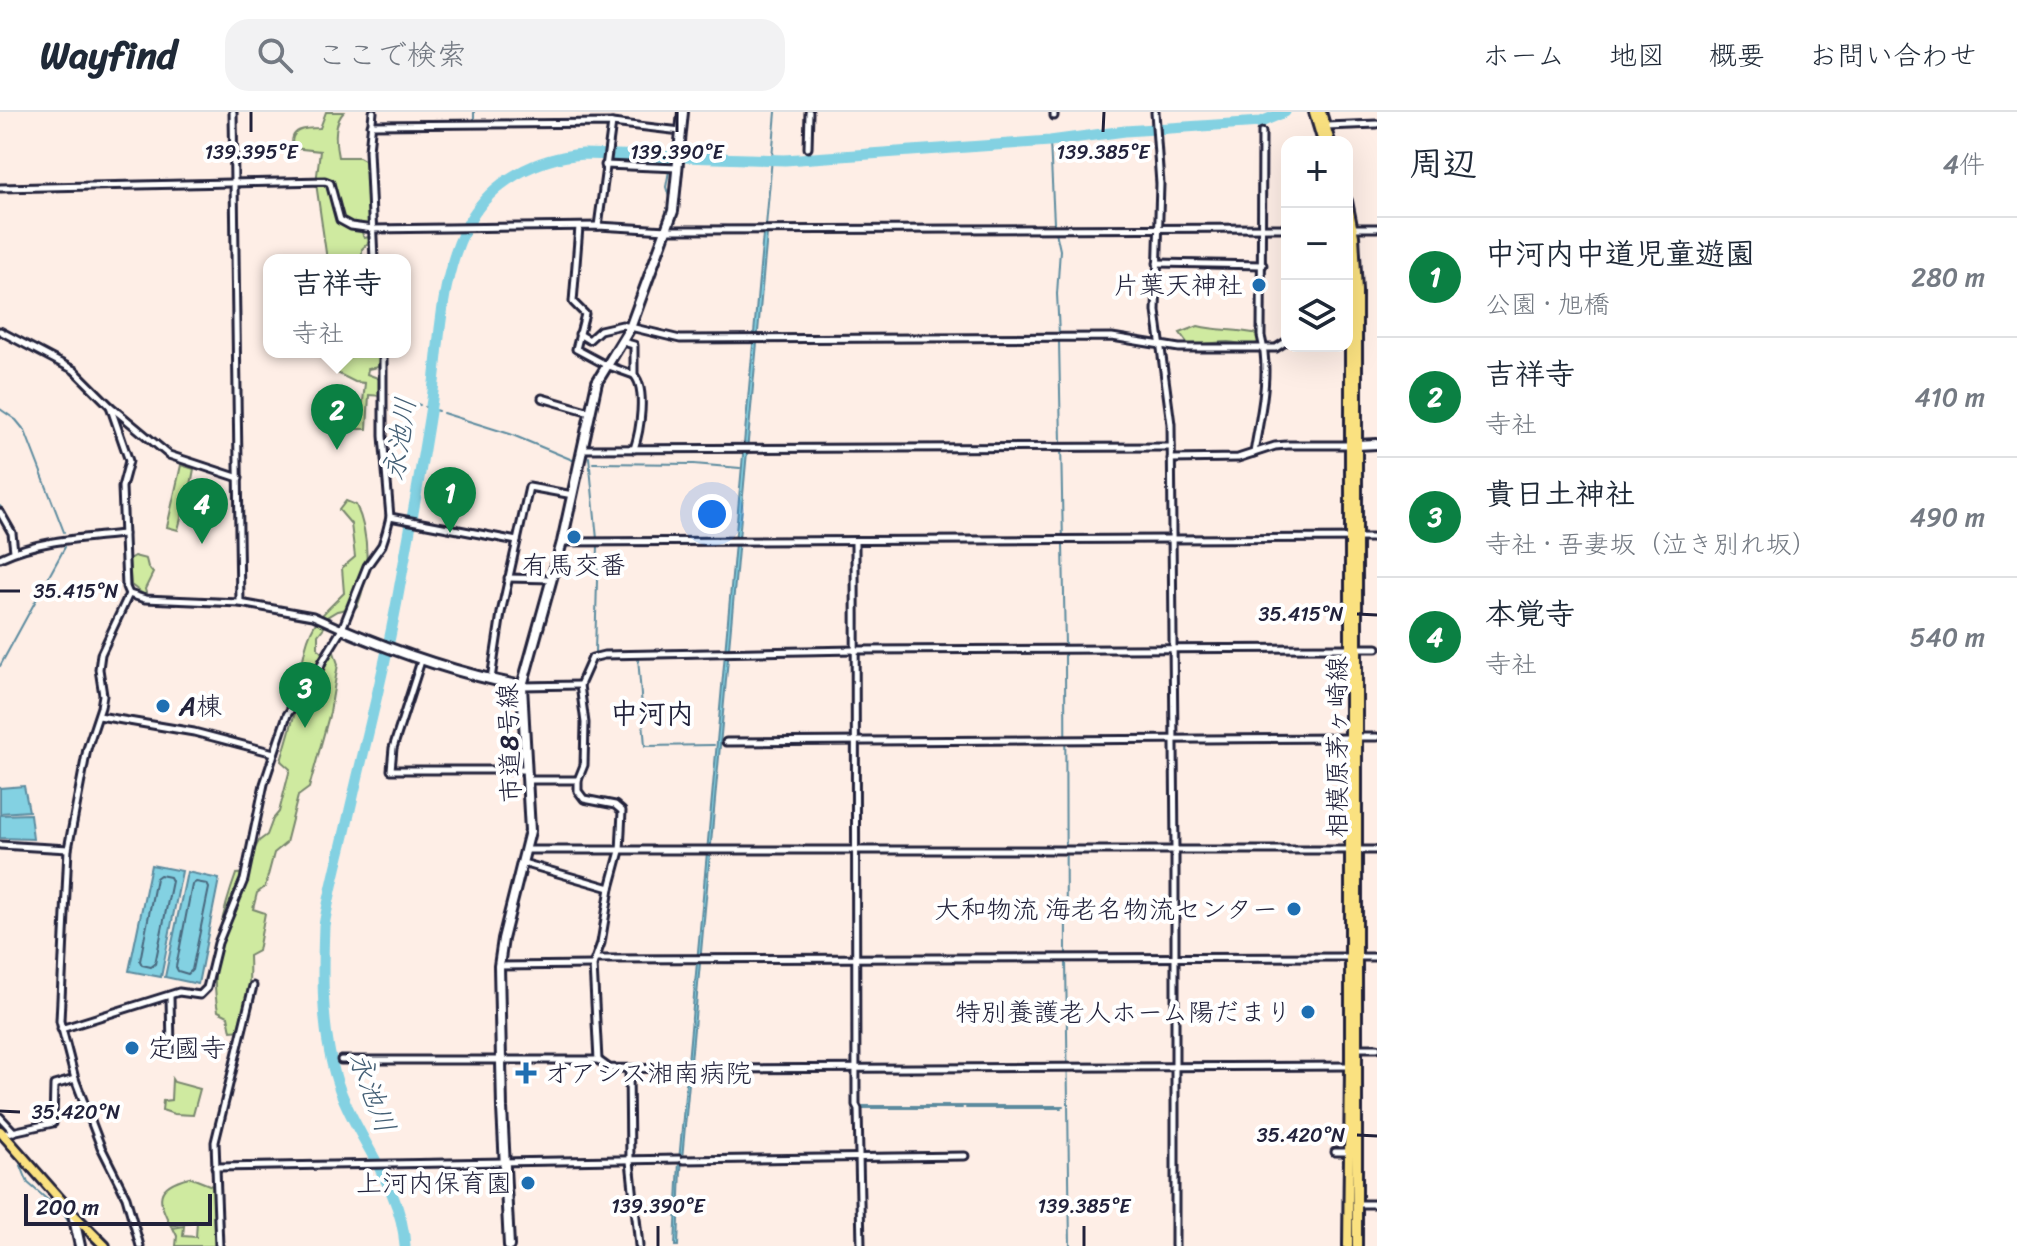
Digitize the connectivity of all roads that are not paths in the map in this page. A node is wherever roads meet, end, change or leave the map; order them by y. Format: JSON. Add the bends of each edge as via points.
{"nodes":[{"id":1,"x":233,"y":112,"type":"edge"},
{"id":2,"x":373,"y":112,"type":"edge"},
{"id":3,"x":683,"y":112,"type":"edge"},
{"id":4,"x":809,"y":112,"type":"edge"},
{"id":5,"x":1155,"y":112,"type":"edge"},
{"id":6,"x":1314,"y":112,"type":"edge"},
{"id":7,"x":1321,"y":112,"type":"edge"},
{"id":8,"x":612,"y":123,"type":"junction"},
{"id":9,"x":1377,"y":124,"type":"edge"},
{"id":10,"x":371,"y":125,"type":"junction"},
{"id":11,"x":1325,"y":126,"type":"junction"},
{"id":12,"x":681,"y":131,"type":"junction"},
{"id":13,"x":1262,"y":132,"type":"dead end"},
{"id":14,"x":1321,"y":136,"type":"edge"},
{"id":15,"x":1328,"y":136,"type":"edge"},
{"id":16,"x":808,"y":148,"type":"dead end"},
{"id":17,"x":606,"y":164,"type":"junction"},
{"id":18,"x":675,"y":167,"type":"junction"},
{"id":19,"x":234,"y":182,"type":"junction"},
{"id":20,"x":0,"y":188,"type":"edge"},
{"id":21,"x":598,"y":226,"type":"junction"},
{"id":22,"x":579,"y":227,"type":"junction"},
{"id":23,"x":1262,"y":228,"type":"junction"},
{"id":24,"x":1281,"y":228,"type":"edge"},
{"id":25,"x":1377,"y":228,"type":"edge"},
{"id":26,"x":373,"y":229,"type":"junction"},
{"id":27,"x":663,"y":229,"type":"junction"},
{"id":28,"x":1159,"y":229,"type":"junction"},
{"id":29,"x":1353,"y":230,"type":"edge"},
{"id":30,"x":374,"y":254,"type":"edge"},
{"id":31,"x":1353,"y":260,"type":"edge"},
{"id":32,"x":1157,"y":263,"type":"junction"},
{"id":33,"x":1263,"y":265,"type":"junction"},
{"id":34,"x":626,"y":327,"type":"junction"},
{"id":35,"x":0,"y":331,"type":"edge"},
{"id":36,"x":579,"y":334,"type":"junction"},
{"id":37,"x":623,"y":342,"type":"junction"},
{"id":38,"x":1160,"y":345,"type":"junction"},
{"id":39,"x":1281,"y":345,"type":"edge"},
{"id":40,"x":1265,"y":348,"type":"junction"},
{"id":41,"x":1349,"y":352,"type":"edge"},
{"id":42,"x":383,"y":358,"type":"edge"},
{"id":43,"x":606,"y":365,"type":"junction"},
{"id":44,"x":634,"y":375,"type":"junction"},
{"id":45,"x":542,"y":398,"type":"dead end"},
{"id":46,"x":110,"y":406,"type":"junction"},
{"id":47,"x":590,"y":412,"type":"junction"},
{"id":48,"x":1377,"y":444,"type":"edge"},
{"id":49,"x":1353,"y":445,"type":"junction"},
{"id":50,"x":1171,"y":447,"type":"junction"},
{"id":51,"x":582,"y":449,"type":"junction"},
{"id":52,"x":634,"y":449,"type":"junction"},
{"id":53,"x":1254,"y":453,"type":"junction"},
{"id":54,"x":1171,"y":459,"type":"junction"},
{"id":55,"x":239,"y":478,"type":"junction"},
{"id":56,"x":573,"y":495,"type":"junction"},
{"id":57,"x":0,"y":512,"type":"edge"},
{"id":58,"x":390,"y":517,"type":"junction"},
{"id":59,"x":124,"y":534,"type":"junction"},
{"id":60,"x":1353,"y":538,"type":"junction"},
{"id":61,"x":1377,"y":538,"type":"edge"},
{"id":62,"x":1172,"y":539,"type":"junction"},
{"id":63,"x":517,"y":541,"type":"junction"},
{"id":64,"x":855,"y":541,"type":"junction"},
{"id":65,"x":562,"y":542,"type":"junction"},
{"id":66,"x":14,"y":551,"type":"junction"},
{"id":67,"x":0,"y":558,"type":"edge"},
{"id":68,"x":508,"y":578,"type":"junction"},
{"id":69,"x":552,"y":579,"type":"junction"},
{"id":70,"x":129,"y":594,"type":"junction"},
{"id":71,"x":240,"y":603,"type":"junction"},
{"id":72,"x":342,"y":629,"type":"junction"},
{"id":73,"x":1173,"y":648,"type":"junction"},
{"id":74,"x":1349,"y":648,"type":"junction"},
{"id":75,"x":1377,"y":648,"type":"edge"},
{"id":76,"x":855,"y":650,"type":"junction"},
{"id":77,"x":421,"y":661,"type":"junction"},
{"id":78,"x":491,"y":680,"type":"junction"},
{"id":79,"x":580,"y":685,"type":"junction"},
{"id":80,"x":522,"y":686,"type":"junction"},
{"id":81,"x":99,"y":716,"type":"junction"},
{"id":82,"x":1174,"y":737,"type":"junction"},
{"id":83,"x":1377,"y":737,"type":"edge"},
{"id":84,"x":1353,"y":738,"type":"junction"},
{"id":85,"x":855,"y":740,"type":"junction"},
{"id":86,"x":726,"y":742,"type":"dead end"},
{"id":87,"x":274,"y":753,"type":"junction"},
{"id":88,"x":527,"y":775,"type":"junction"},
{"id":89,"x":578,"y":780,"type":"junction"},
{"id":90,"x":0,"y":845,"type":"edge"},
{"id":91,"x":68,"y":849,"type":"junction"},
{"id":92,"x":526,"y":850,"type":"junction"},
{"id":93,"x":1175,"y":850,"type":"junction"},
{"id":94,"x":1353,"y":850,"type":"junction"},
{"id":95,"x":1377,"y":850,"type":"edge"},
{"id":96,"x":620,"y":851,"type":"junction"},
{"id":97,"x":855,"y":852,"type":"junction"},
{"id":98,"x":523,"y":863,"type":"junction"},
{"id":99,"x":610,"y":888,"type":"junction"},
{"id":100,"x":1354,"y":957,"type":"junction"},
{"id":101,"x":1377,"y":957,"type":"edge"},
{"id":102,"x":1174,"y":958,"type":"junction"},
{"id":103,"x":856,"y":960,"type":"junction"},
{"id":104,"x":594,"y":962,"type":"junction"},
{"id":105,"x":499,"y":966,"type":"junction"},
{"id":106,"x":253,"y":986,"type":"dead end"},
{"id":107,"x":170,"y":996,"type":"junction"},
{"id":108,"x":61,"y":1029,"type":"junction"},
{"id":109,"x":1358,"y":1048,"type":"junction"},
{"id":110,"x":1377,"y":1048,"type":"edge"},
{"id":111,"x":171,"y":1050,"type":"dead end"},
{"id":112,"x":341,"y":1060,"type":"dead end"},
{"id":113,"x":501,"y":1060,"type":"junction"},
{"id":114,"x":598,"y":1060,"type":"junction"},
{"id":115,"x":1350,"y":1066,"type":"junction"},
{"id":116,"x":1174,"y":1067,"type":"junction"},
{"id":117,"x":629,"y":1069,"type":"junction"},
{"id":118,"x":857,"y":1070,"type":"junction"},
{"id":119,"x":75,"y":1079,"type":"junction"},
{"id":120,"x":0,"y":1117,"type":"edge"},
{"id":121,"x":1,"y":1133,"type":"edge"},
{"id":122,"x":15,"y":1133,"type":"junction"},
{"id":123,"x":1335,"y":1152,"type":"dead end"},
{"id":124,"x":1349,"y":1152,"type":"junction"},
{"id":125,"x":965,"y":1156,"type":"dead end"},
{"id":126,"x":859,"y":1158,"type":"junction"},
{"id":127,"x":630,"y":1161,"type":"junction"},
{"id":128,"x":505,"y":1162,"type":"junction"},
{"id":129,"x":215,"y":1167,"type":"junction"},
{"id":130,"x":1357,"y":1204,"type":"junction"},
{"id":131,"x":1377,"y":1204,"type":"edge"},
{"id":132,"x":73,"y":1214,"type":"junction"},
{"id":133,"x":80,"y":1246,"type":"edge"},
{"id":134,"x":105,"y":1246,"type":"edge"},
{"id":135,"x":140,"y":1246,"type":"edge"},
{"id":136,"x":219,"y":1246,"type":"edge"},
{"id":137,"x":509,"y":1246,"type":"edge"},
{"id":138,"x":639,"y":1246,"type":"edge"},
{"id":139,"x":861,"y":1246,"type":"edge"},
{"id":140,"x":1175,"y":1246,"type":"edge"},
{"id":141,"x":1348,"y":1246,"type":"edge"},
{"id":142,"x":1357,"y":1246,"type":"edge"}],
"edges":[{"from":1,"to":19,"type":"street"},
{"from":2,"to":10,"type":"street"},
{"from":3,"to":12,"type":"street"},
{"from":4,"to":16,"type":"street"},
{"from":5,"to":28,"type":"street"},
{"from":6,"to":14,"type":"main road"},
{"from":7,"to":11,"type":"main road"},
{"from":8,"to":10,"type":"street"},
{"from":8,"to":12,"type":"street"},
{"from":8,"to":17,"type":"street"},
{"from":9,"to":11,"type":"street"},
{"from":10,"to":26,"type":"street"},
{"from":11,"to":15,"type":"main road"},
{"from":12,"to":18,"type":"street","name":"市道8号線"},
{"from":13,"to":23,"type":"street"},
{"from":17,"to":18,"type":"street"},
{"from":17,"to":21,"type":"street"},
{"from":18,"to":27,"type":"street","name":"市道8号線","via":[[673,211]]},
{"from":19,"to":20,"type":"street"},
{"from":19,"to":26,"type":"street","via":[[325,181],[344,224]]},
{"from":19,"to":55,"type":"street"},
{"from":21,"to":22,"type":"street"},
{"from":21,"to":27,"type":"street"},
{"from":22,"to":26,"type":"street"},
{"from":22,"to":36,"type":"street","via":[[573,302],[585,314]]},
{"from":23,"to":24,"type":"street"},
{"from":23,"to":28,"type":"street"},
{"from":23,"to":33,"type":"street"},
{"from":25,"to":29,"type":"street"},
{"from":26,"to":30,"type":"street"},
{"from":27,"to":28,"type":"street"},
{"from":27,"to":34,"type":"street","name":"市道8号線"},
{"from":28,"to":32,"type":"street"},
{"from":31,"to":49,"type":"main road","name":"相模原茅ヶ崎線"},
{"from":32,"to":33,"type":"street"},
{"from":32,"to":38,"type":"street"},
{"from":33,"to":40,"type":"street"},
{"from":34,"to":36,"type":"street","via":[[600,330],[589,340]]},
{"from":34,"to":37,"type":"street","name":"市道8号線"},
{"from":34,"to":38,"type":"street","via":[[680,339],[1112,337]]},
{"from":35,"to":46,"type":"street","via":[[74,370]]},
{"from":36,"to":43,"type":"street","via":[[576,349]]},
{"from":37,"to":43,"type":"street","name":"市道8号線"},
{"from":37,"to":44,"type":"street","via":[[634,345]]},
{"from":38,"to":40,"type":"street"},
{"from":38,"to":50,"type":"street"},
{"from":39,"to":40,"type":"street"},
{"from":40,"to":53,"type":"street","via":[[1265,390]]},
{"from":41,"to":49,"type":"main road","name":"相模原茅ヶ崎線"},
{"from":42,"to":58,"type":"street"},
{"from":43,"to":44,"type":"street"},
{"from":43,"to":47,"type":"street","name":"市道8号線"},
{"from":44,"to":52,"type":"street","via":[[641,392]]},
{"from":45,"to":47,"type":"street"},
{"from":46,"to":55,"type":"street","via":[[169,455]]},
{"from":46,"to":59,"type":"street","via":[[128,457],[122,487]]},
{"from":47,"to":51,"type":"street","name":"市道8号線"},
{"from":48,"to":49,"type":"street"},
{"from":49,"to":53,"type":"street","via":[[1275,446]]},
{"from":49,"to":60,"type":"main road","name":"相模原茅ヶ崎線"},
{"from":50,"to":52,"type":"street"},
{"from":50,"to":54,"type":"street"},
{"from":51,"to":52,"type":"street"},
{"from":51,"to":56,"type":"street","name":"市道8号線"},
{"from":53,"to":54,"type":"street"},
{"from":54,"to":62,"type":"street"},
{"from":55,"to":71,"type":"street"},
{"from":56,"to":63,"type":"street","via":[[529,487]]},
{"from":56,"to":65,"type":"street","name":"市道8号線"},
{"from":57,"to":66,"type":"street","via":[[12,533]]},
{"from":58,"to":63,"type":"street"},
{"from":58,"to":72,"type":"street"},
{"from":59,"to":66,"type":"street"},
{"from":59,"to":70,"type":"street"},
{"from":60,"to":61,"type":"street"},
{"from":60,"to":62,"type":"street"},
{"from":60,"to":74,"type":"main road","name":"相模原茅ヶ崎線"},
{"from":62,"to":64,"type":"street"},
{"from":62,"to":73,"type":"street"},
{"from":63,"to":68,"type":"street"},
{"from":64,"to":65,"type":"street"},
{"from":64,"to":76,"type":"street"},
{"from":65,"to":69,"type":"street","name":"市道8号線"},
{"from":66,"to":67,"type":"street"},
{"from":68,"to":69,"type":"street"},
{"from":68,"to":78,"type":"street"},
{"from":69,"to":80,"type":"street","name":"市道8号線"},
{"from":70,"to":71,"type":"street"},
{"from":70,"to":81,"type":"street","via":[[101,654]]},
{"from":71,"to":72,"type":"street","via":[[313,616]]},
{"from":72,"to":77,"type":"street"},
{"from":72,"to":87,"type":"street","via":[[312,689],[287,715]]},
{"from":73,"to":74,"type":"street"},
{"from":73,"to":76,"type":"street"},
{"from":73,"to":82,"type":"street"},
{"from":74,"to":75,"type":"street"},
{"from":74,"to":84,"type":"main road","name":"相模原茅ヶ崎線"},
{"from":76,"to":79,"type":"street","via":[[598,656]]},
{"from":76,"to":85,"type":"street"},
{"from":77,"to":78,"type":"street"},
{"from":77,"to":88,"type":"street","via":[[391,770]]},
{"from":78,"to":80,"type":"street"},
{"from":79,"to":80,"type":"street"},
{"from":79,"to":89,"type":"street","via":[[585,746]]},
{"from":80,"to":88,"type":"street","name":"市道8号線"},
{"from":81,"to":87,"type":"street"},
{"from":81,"to":91,"type":"street","via":[[87,749]]},
{"from":82,"to":84,"type":"street"},
{"from":82,"to":85,"type":"street"},
{"from":82,"to":93,"type":"street"},
{"from":83,"to":84,"type":"street"},
{"from":84,"to":94,"type":"main road","name":"相模原茅ヶ崎線"},
{"from":85,"to":86,"type":"street"},
{"from":85,"to":97,"type":"street"},
{"from":87,"to":107,"type":"street","via":[[244,880],[218,943],[207,988],[200,995]]},
{"from":88,"to":89,"type":"street"},
{"from":88,"to":92,"type":"street","name":"市道8号線","via":[[531,820]]},
{"from":89,"to":96,"type":"street","via":[[584,799],[621,809]]},
{"from":90,"to":91,"type":"street"},
{"from":91,"to":108,"type":"street"},
{"from":92,"to":96,"type":"street"},
{"from":92,"to":98,"type":"street","name":"市道8号線"},
{"from":93,"to":94,"type":"street"},
{"from":93,"to":97,"type":"street"},
{"from":93,"to":102,"type":"street"},
{"from":94,"to":95,"type":"street"},
{"from":94,"to":100,"type":"main road","name":"相模原茅ヶ崎線"},
{"from":96,"to":97,"type":"street"},
{"from":96,"to":99,"type":"street"},
{"from":97,"to":103,"type":"street"},
{"from":98,"to":99,"type":"street"},
{"from":98,"to":105,"type":"street","name":"市道8号線"},
{"from":99,"to":104,"type":"street"},
{"from":100,"to":101,"type":"street"},
{"from":100,"to":102,"type":"street"},
{"from":100,"to":109,"type":"main road","name":"相模原茅ヶ崎線"},
{"from":100,"to":115,"type":"main road","name":"相模原茅ヶ崎線"},
{"from":102,"to":103,"type":"street"},
{"from":102,"to":116,"type":"street"},
{"from":103,"to":104,"type":"street"},
{"from":103,"to":118,"type":"street"},
{"from":104,"to":105,"type":"street"},
{"from":104,"to":114,"type":"street"},
{"from":105,"to":113,"type":"street","name":"市道8号線"},
{"from":106,"to":129,"type":"street","via":[[217,1131]]},
{"from":107,"to":108,"type":"street"},
{"from":107,"to":111,"type":"street"},
{"from":108,"to":119,"type":"street"},
{"from":109,"to":110,"type":"street"},
{"from":109,"to":130,"type":"main road","name":"相模原茅ヶ崎線"},
{"from":112,"to":113,"type":"street"},
{"from":113,"to":114,"type":"street"},
{"from":113,"to":128,"type":"street","name":"市道8号線"},
{"from":114,"to":117,"type":"street"},
{"from":115,"to":116,"type":"street"},
{"from":115,"to":124,"type":"main road","name":"相模原茅ヶ崎線"},
{"from":116,"to":118,"type":"street"},
{"from":116,"to":140,"type":"street"},
{"from":117,"to":118,"type":"street"},
{"from":117,"to":127,"type":"street"},
{"from":118,"to":126,"type":"street"},
{"from":119,"to":122,"type":"street","via":[[54,1085],[53,1123]]},
{"from":119,"to":135,"type":"street","via":[[126,1197]]},
{"from":120,"to":122,"type":"street"},
{"from":121,"to":122,"type":"street"},
{"from":121,"to":132,"type":"main road"},
{"from":123,"to":124,"type":"street"},
{"from":124,"to":141,"type":"main road","name":"相模原茅ヶ崎線"},
{"from":125,"to":126,"type":"street"},
{"from":126,"to":127,"type":"street"},
{"from":126,"to":139,"type":"street"},
{"from":127,"to":128,"type":"street"},
{"from":127,"to":138,"type":"street"},
{"from":128,"to":129,"type":"street"},
{"from":128,"to":137,"type":"street","name":"市道8号線"},
{"from":129,"to":136,"type":"street"},
{"from":130,"to":131,"type":"street"},
{"from":130,"to":142,"type":"main road","name":"相模原茅ヶ崎線"},
{"from":132,"to":133,"type":"street"},
{"from":132,"to":134,"type":"main road"}]}
